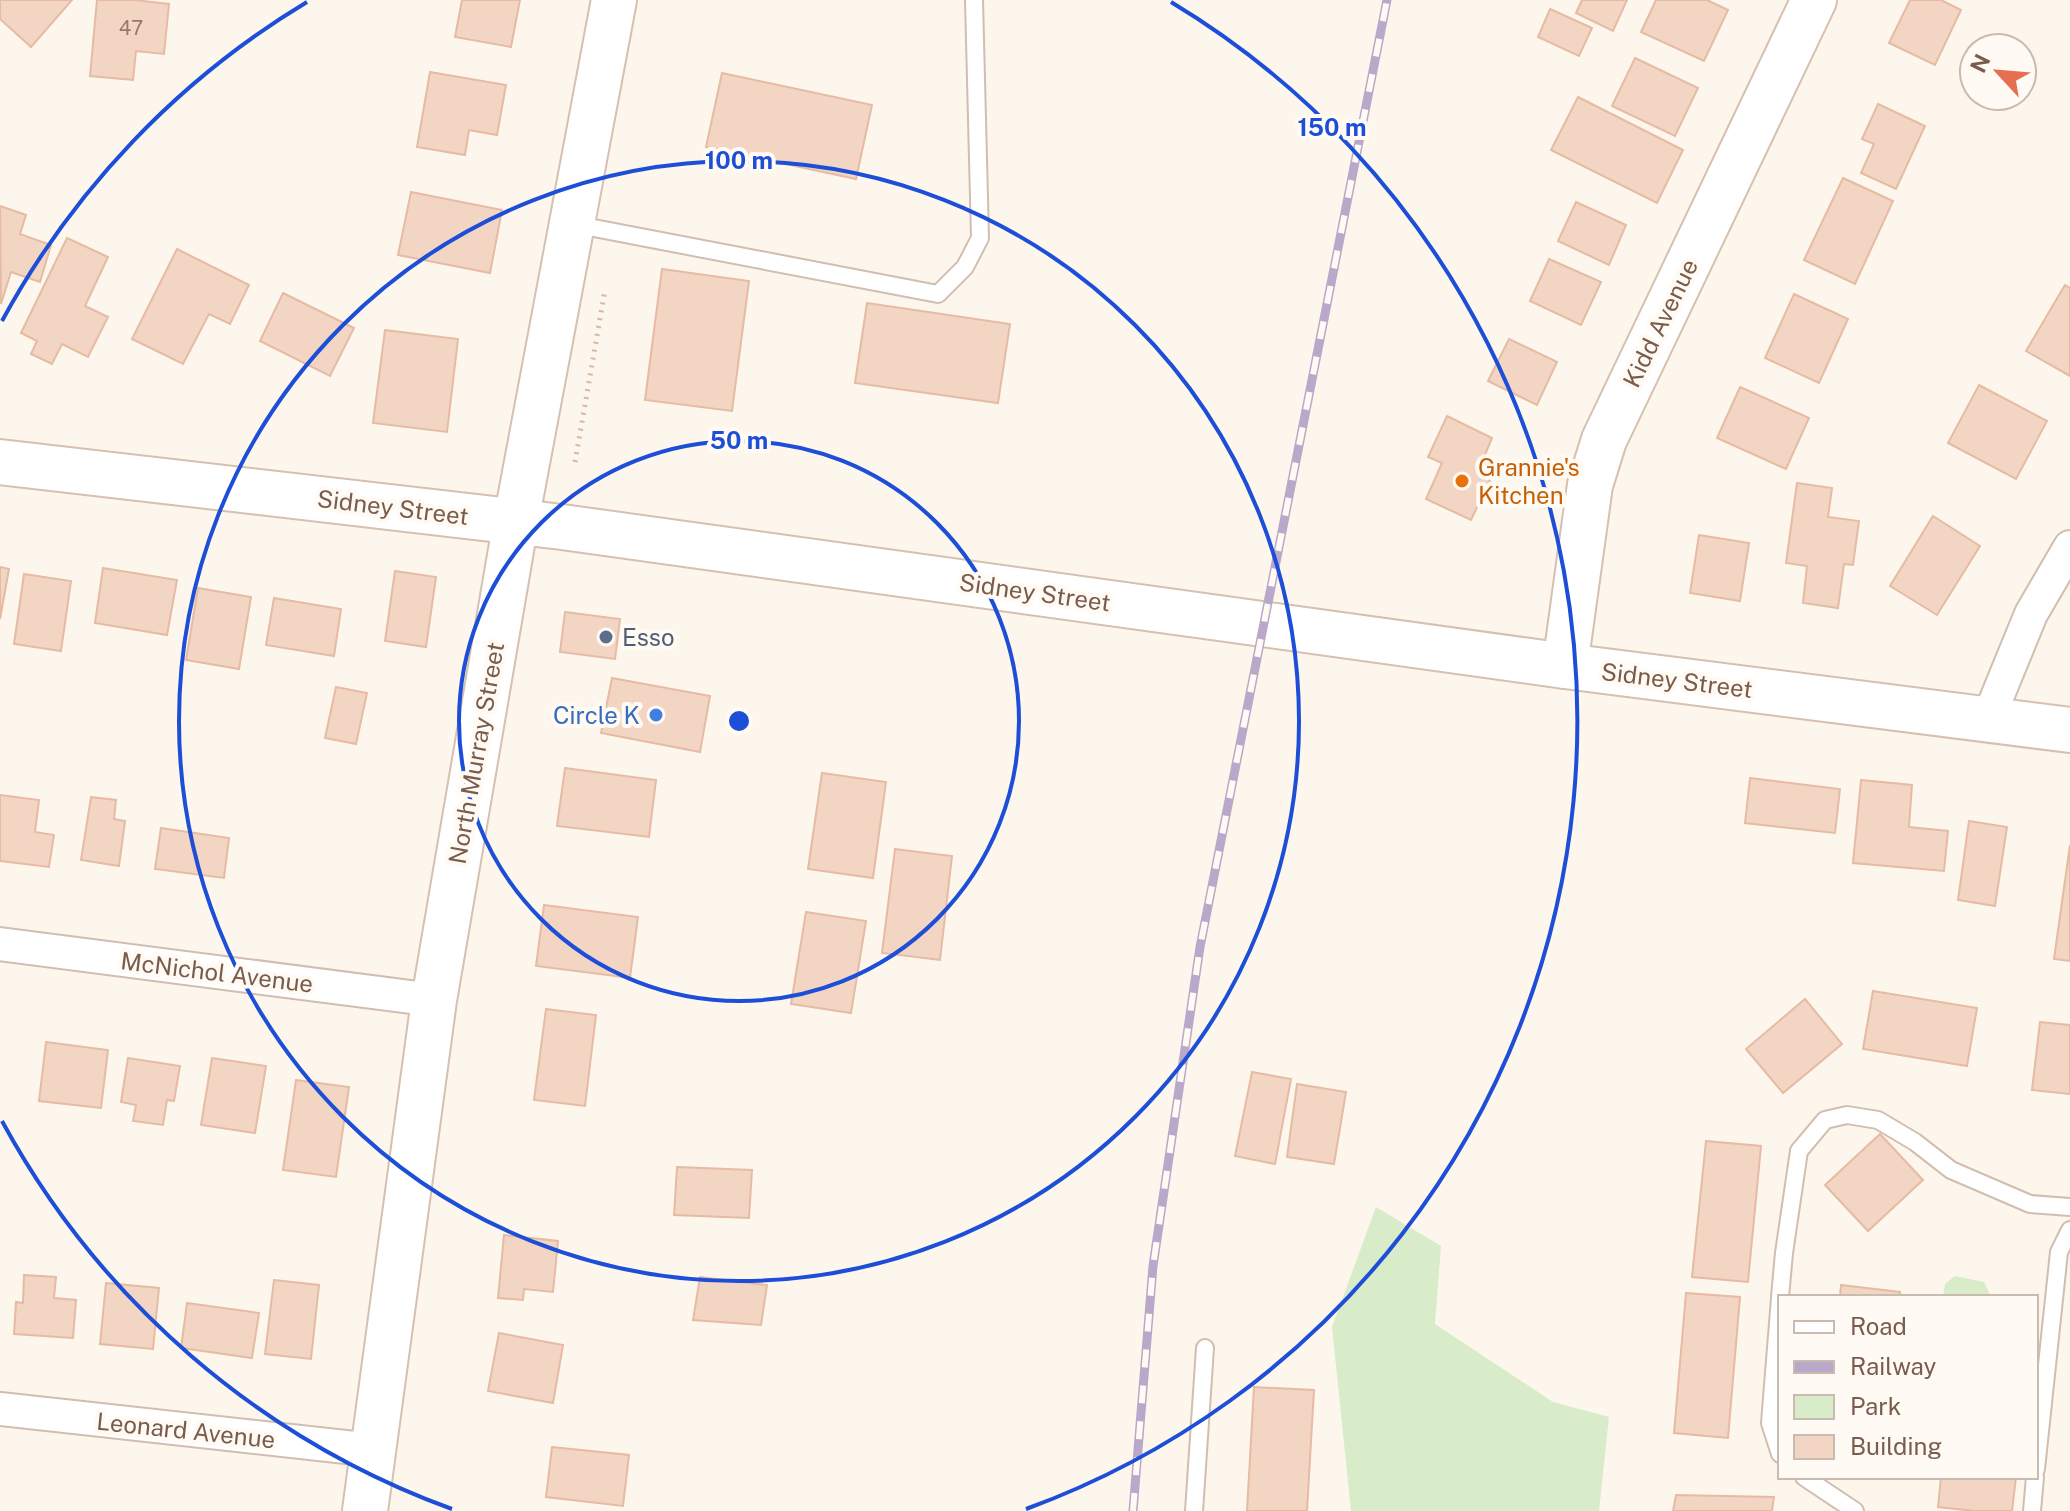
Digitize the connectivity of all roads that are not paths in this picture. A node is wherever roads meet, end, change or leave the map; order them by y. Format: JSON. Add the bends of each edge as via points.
{"nodes":[{"id":1,"x":614,"y":0,"type":"edge"},
{"id":2,"x":974,"y":0,"type":"edge"},
{"id":3,"x":1814,"y":0,"type":"edge"},
{"id":4,"x":571,"y":224,"type":"junction"},
{"id":5,"x":0,"y":462,"type":"edge"},
{"id":6,"x":516,"y":521,"type":"junction"},
{"id":7,"x":2070,"y":547,"type":"edge"},
{"id":8,"x":1565,"y":666,"type":"junction"},
{"id":9,"x":1988,"y":719,"type":"junction"},
{"id":10,"x":2070,"y":730,"type":"edge"},
{"id":11,"x":0,"y":944,"type":"edge"},
{"id":12,"x":434,"y":1000,"type":"junction"},
{"id":13,"x":2070,"y":1207,"type":"edge"},
{"id":14,"x":2070,"y":1230,"type":"edge"},
{"id":15,"x":1780,"y":1295,"type":"edge"},
{"id":16,"x":1778,"y":1322,"type":"edge"},
{"id":17,"x":1205,"y":1348,"type":"dead end"},
{"id":18,"x":0,"y":1409,"type":"edge"},
{"id":19,"x":1778,"y":1448,"type":"edge"},
{"id":20,"x":373,"y":1450,"type":"junction"},
{"id":21,"x":2038,"y":1450,"type":"edge"},
{"id":22,"x":1807,"y":1479,"type":"edge"},
{"id":23,"x":2035,"y":1479,"type":"edge"},
{"id":24,"x":365,"y":1511,"type":"edge"},
{"id":25,"x":1194,"y":1511,"type":"edge"},
{"id":26,"x":1855,"y":1511,"type":"edge"},
{"id":27,"x":2032,"y":1511,"type":"edge"}],
"edges":[{"from":1,"to":4,"type":"street","name":"North Murray Street"},
{"from":2,"to":4,"type":"lane","via":[[980,238],[965,267],[938,294]]},
{"from":3,"to":8,"type":"street","name":"Kidd Avenue","via":[[1604,440],[1590,485]]},
{"from":4,"to":6,"type":"street","name":"North Murray Street"},
{"from":5,"to":6,"type":"street","name":"Sidney Street"},
{"from":6,"to":8,"type":"street","name":"Sidney Street"},
{"from":6,"to":12,"type":"street","name":"North Murray Street"},
{"from":7,"to":9,"type":"street","via":[[2031,614]]},
{"from":8,"to":9,"type":"street","name":"Sidney Street"},
{"from":9,"to":10,"type":"street","name":"Sidney Street"},
{"from":11,"to":12,"type":"street","name":"McNichol Avenue"},
{"from":12,"to":20,"type":"street","name":"North Murray Street"},
{"from":13,"to":15,"type":"lane","via":[[2030,1204],[1951,1170],[1878,1120],[1847,1115],[1825,1120],[1799,1151]]},
{"from":14,"to":21,"type":"lane","via":[[2059,1252]]},
{"from":16,"to":19,"type":"lane","via":[[1770,1423]]},
{"from":17,"to":25,"type":"lane"},
{"from":18,"to":20,"type":"street","name":"Leonard Avenue"},
{"from":20,"to":24,"type":"street","name":"North Murray Street"},
{"from":22,"to":26,"type":"lane"},
{"from":23,"to":27,"type":"lane"}]}
